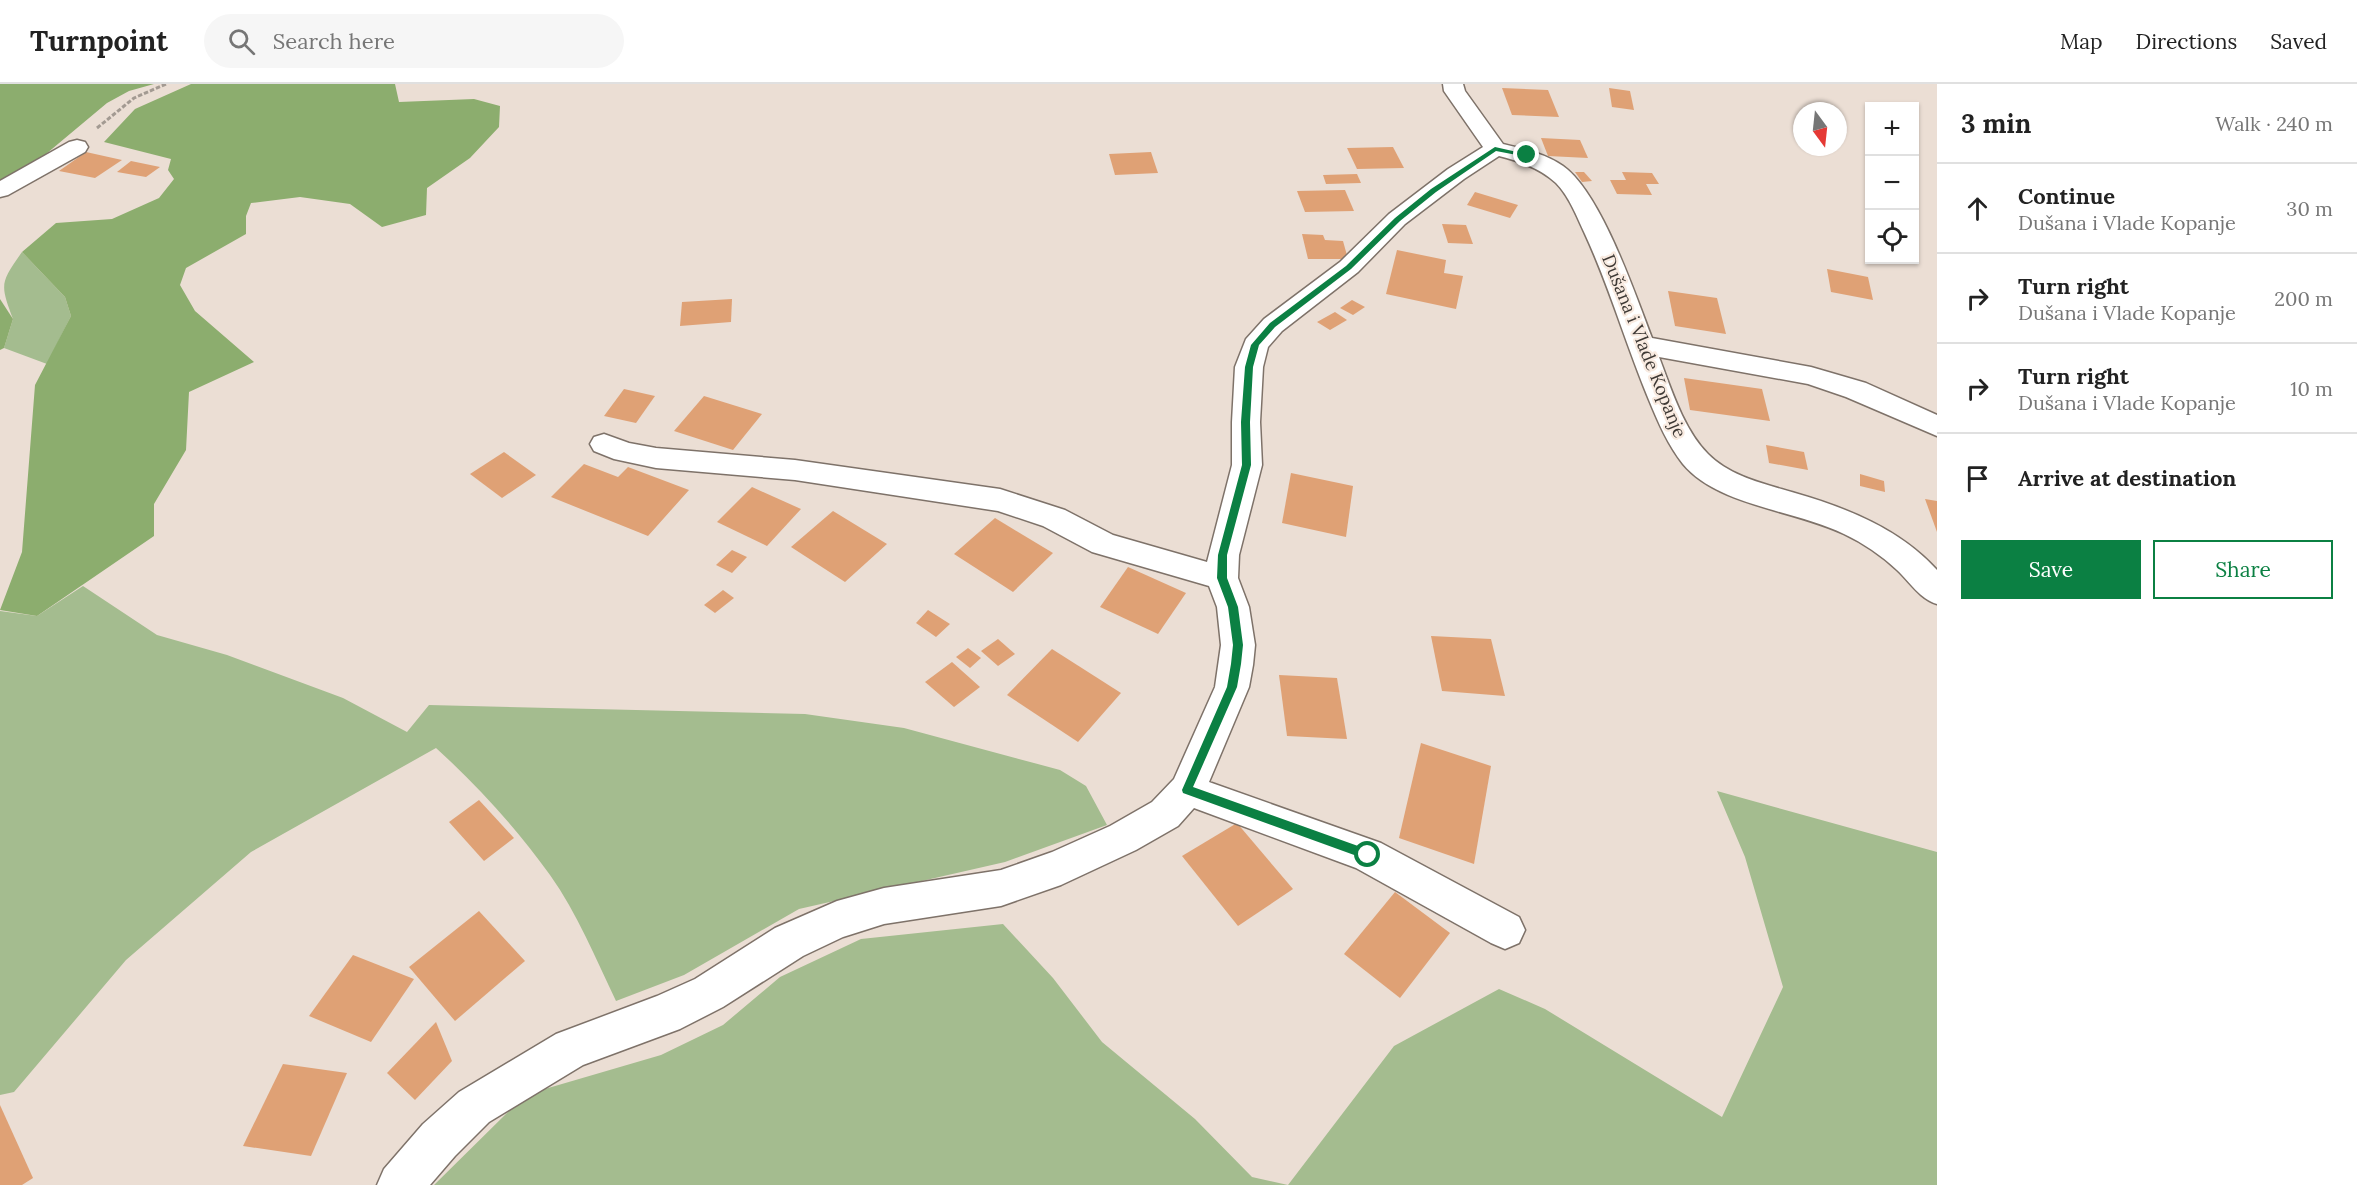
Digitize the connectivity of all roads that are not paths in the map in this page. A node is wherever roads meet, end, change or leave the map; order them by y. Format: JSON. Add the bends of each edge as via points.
{"nodes":[{"id":1,"x":1453,"y":84,"type":"edge"},
{"id":2,"x":76,"y":147,"type":"road end"},
{"id":3,"x":1495,"y":149,"type":"junction"},
{"id":4,"x":0,"y":190,"type":"edge"},
{"id":5,"x":1641,"y":345,"type":"junction"},
{"id":6,"x":1937,"y":426,"type":"edge"},
{"id":7,"x":604,"y":444,"type":"dead end"},
{"id":8,"x":1222,"y":578,"type":"junction"},
{"id":9,"x":1931,"y":578,"type":"edge"},
{"id":10,"x":1187,"y":790,"type":"junction"},
{"id":11,"x":1505,"y":930,"type":"dead end"},
{"id":12,"x":400,"y":1185,"type":"edge"}],
"edges":[{"from":1,"to":3,"type":"street"},
{"from":2,"to":4,"type":"street"},
{"from":3,"to":5,"type":"street","name":"Dušana i Vlade Kopanje","via":[[1527,155],[1570,186],[1608,256]]},
{"from":3,"to":8,"type":"street","via":[[1397,219],[1349,267],[1272,325],[1255,345],[1249,367],[1246,465],[1223,555]]},
{"from":5,"to":6,"type":"street","via":[[1811,376],[1864,393]]},
{"from":5,"to":9,"type":"street","name":"Dušana i Vlade Kopanje","via":[[1682,442],[1705,468],[1758,493],[1842,519],[1901,553]]},
{"from":7,"to":8,"type":"street","via":[[656,458],[795,470],[1000,500],[1054,518],[1102,544]]},
{"from":8,"to":10,"type":"street","via":[[1233,607],[1236,664],[1232,687]]},
{"from":10,"to":11,"type":"street","via":[[1368,855]]},
{"from":10,"to":12,"type":"street","via":[[1165,814],[1061,867],[1001,888],[884,906],[837,920],[789,942],[709,993],[571,1049],[474,1107]]}]}
